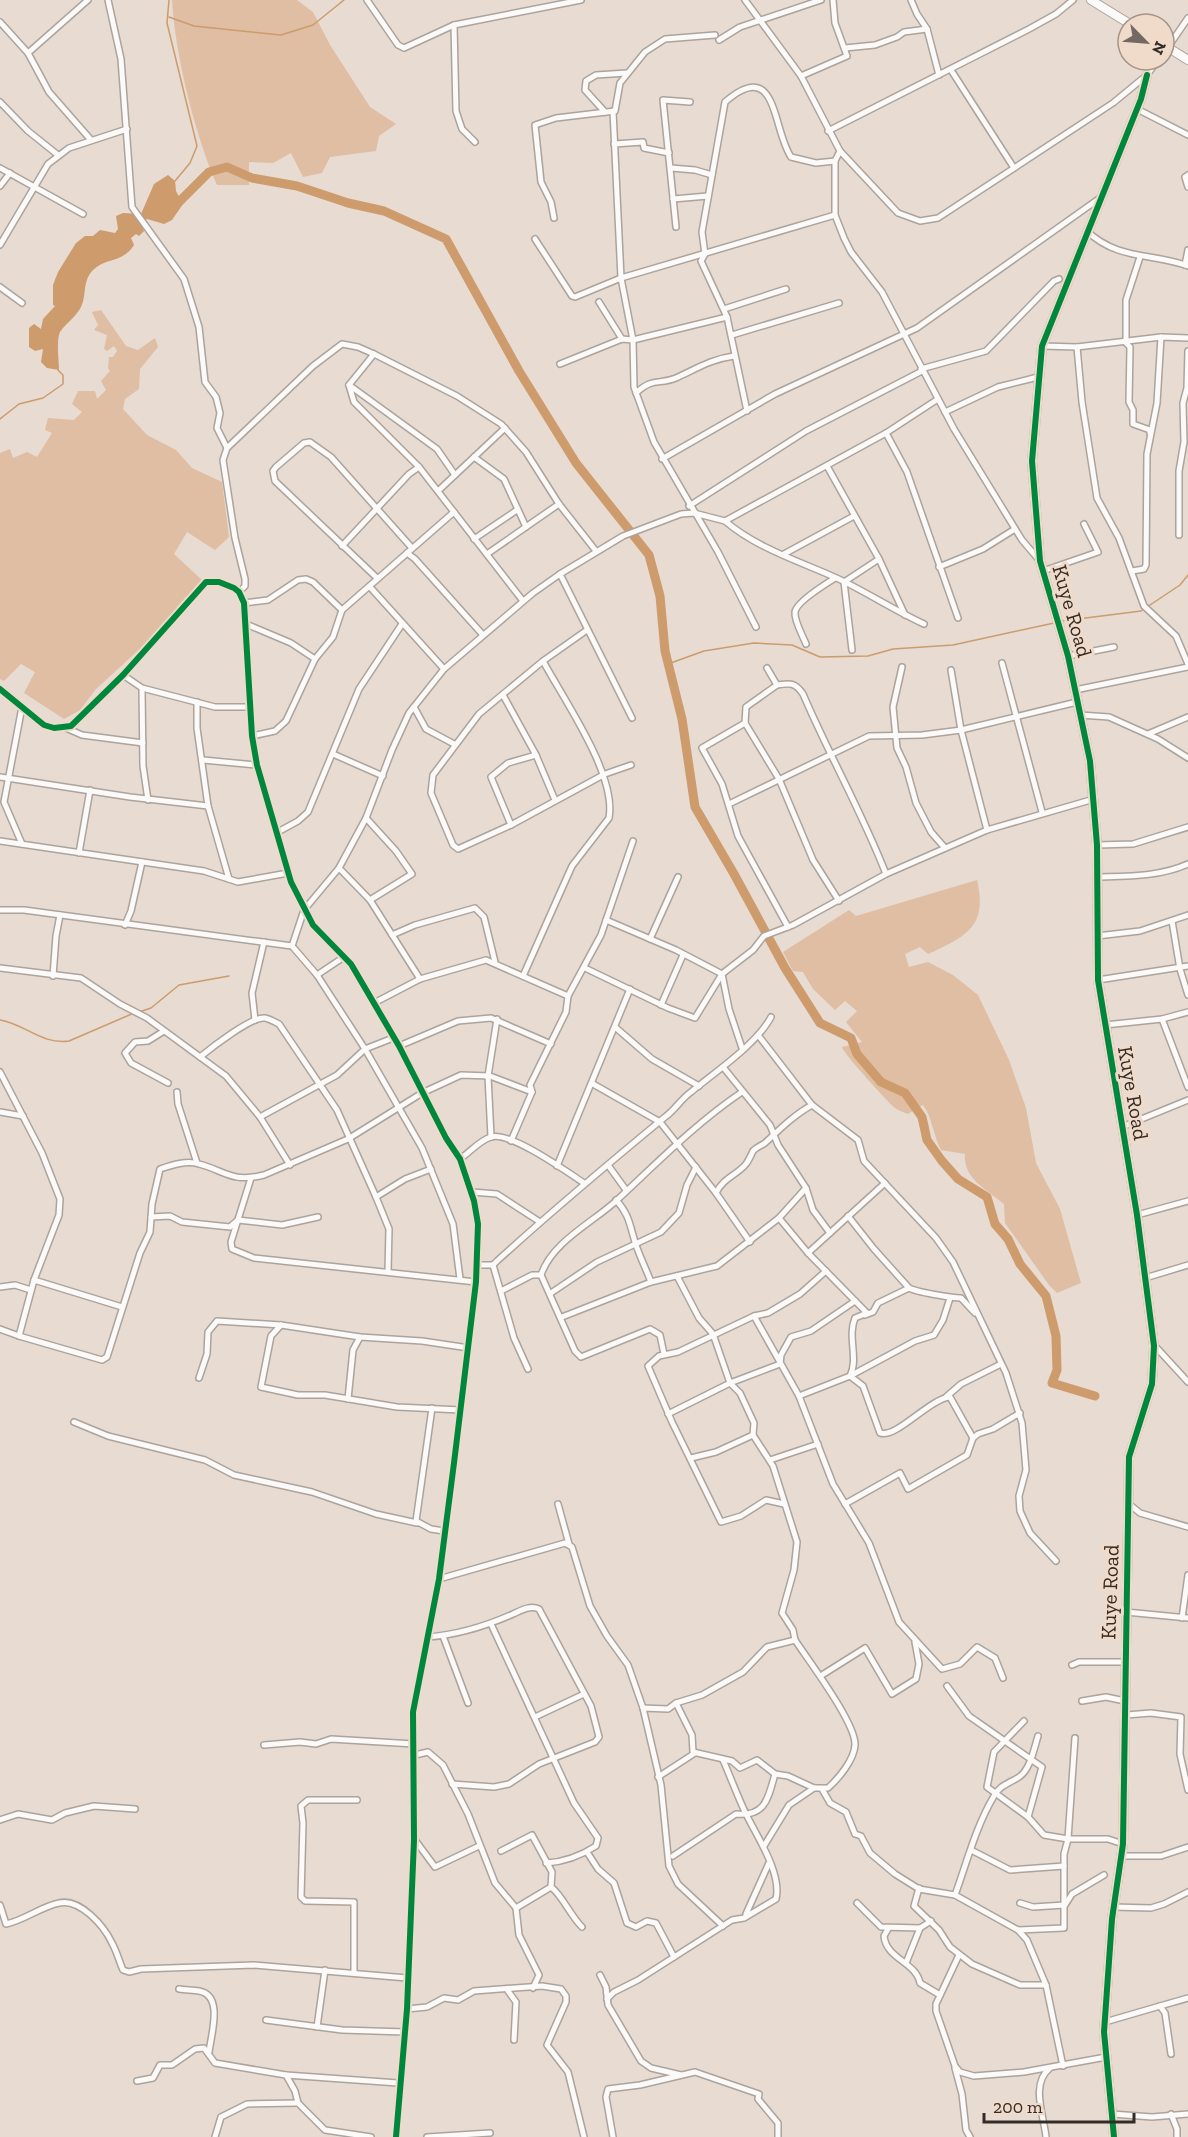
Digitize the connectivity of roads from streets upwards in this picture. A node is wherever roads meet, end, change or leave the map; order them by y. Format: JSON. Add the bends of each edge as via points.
{"nodes":[{"id":1,"x":88,"y":0,"type":"edge"},
{"id":2,"x":108,"y":0,"type":"edge"},
{"id":3,"x":367,"y":0,"type":"edge"},
{"id":4,"x":581,"y":0,"type":"edge"},
{"id":5,"x":746,"y":0,"type":"edge"},
{"id":6,"x":821,"y":0,"type":"edge"},
{"id":7,"x":833,"y":0,"type":"edge"},
{"id":8,"x":911,"y":0,"type":"edge"},
{"id":9,"x":1073,"y":0,"type":"edge"},
{"id":10,"x":1091,"y":0,"type":"edge"},
{"id":11,"x":1116,"y":15,"type":"edge"},
{"id":12,"x":1188,"y":18,"type":"edge"},
{"id":13,"x":0,"y":22,"type":"edge"},
{"id":14,"x":762,"y":22,"type":"junction"},
{"id":15,"x":454,"y":25,"type":"junction"},
{"id":16,"x":927,"y":29,"type":"junction"},
{"id":17,"x":1176,"y":34,"type":"edge"},
{"id":18,"x":845,"y":48,"type":"junction"},
{"id":19,"x":28,"y":53,"type":"junction"},
{"id":20,"x":951,"y":70,"type":"junction"},
{"id":21,"x":1149,"y":72,"type":"edge"},
{"id":22,"x":629,"y":73,"type":"junction"},
{"id":23,"x":939,"y":75,"type":"junction"},
{"id":24,"x":1147,"y":75,"type":"junction"},
{"id":25,"x":801,"y":76,"type":"junction"},
{"id":26,"x":0,"y":102,"type":"edge"},
{"id":27,"x":690,"y":102,"type":"dead end"},
{"id":28,"x":1137,"y":109,"type":"junction"},
{"id":29,"x":613,"y":111,"type":"junction"},
{"id":30,"x":605,"y":112,"type":"junction"},
{"id":31,"x":127,"y":129,"type":"junction"},
{"id":32,"x":828,"y":131,"type":"junction"},
{"id":33,"x":1188,"y":135,"type":"edge"},
{"id":34,"x":91,"y":140,"type":"junction"},
{"id":35,"x":475,"y":142,"type":"dead end"},
{"id":36,"x":614,"y":144,"type":"junction"},
{"id":37,"x":840,"y":151,"type":"junction"},
{"id":38,"x":669,"y":153,"type":"junction"},
{"id":39,"x":58,"y":155,"type":"junction"},
{"id":40,"x":835,"y":161,"type":"junction"},
{"id":41,"x":0,"y":168,"type":"edge"},
{"id":42,"x":671,"y":168,"type":"junction"},
{"id":43,"x":1014,"y":168,"type":"junction"},
{"id":44,"x":10,"y":173,"type":"junction"},
{"id":45,"x":1188,"y":175,"type":"edge"},
{"id":46,"x":712,"y":176,"type":"junction"},
{"id":47,"x":0,"y":186,"type":"edge"},
{"id":48,"x":34,"y":186,"type":"junction"},
{"id":49,"x":1188,"y":187,"type":"edge"},
{"id":50,"x":708,"y":196,"type":"junction"},
{"id":51,"x":1100,"y":198,"type":"junction"},
{"id":52,"x":673,"y":200,"type":"junction"},
{"id":53,"x":83,"y":214,"type":"dead end"},
{"id":54,"x":835,"y":215,"type":"junction"},
{"id":55,"x":554,"y":219,"type":"dead end"},
{"id":56,"x":676,"y":227,"type":"dead end"},
{"id":57,"x":1086,"y":231,"type":"junction"},
{"id":58,"x":535,"y":239,"type":"dead end"},
{"id":59,"x":0,"y":244,"type":"edge"},
{"id":60,"x":1188,"y":250,"type":"edge"},
{"id":61,"x":705,"y":254,"type":"junction"},
{"id":62,"x":1140,"y":257,"type":"junction"},
{"id":63,"x":1186,"y":266,"type":"edge"},
{"id":64,"x":621,"y":278,"type":"junction"},
{"id":65,"x":1059,"y":279,"type":"dead end"},
{"id":66,"x":0,"y":286,"type":"edge"},
{"id":67,"x":786,"y":289,"type":"dead end"},
{"id":68,"x":599,"y":302,"type":"dead end"},
{"id":69,"x":22,"y":303,"type":"dead end"},
{"id":70,"x":839,"y":303,"type":"dead end"},
{"id":71,"x":724,"y":309,"type":"junction"},
{"id":72,"x":727,"y":316,"type":"junction"},
{"id":73,"x":904,"y":333,"type":"junction"},
{"id":74,"x":732,"y":335,"type":"junction"},
{"id":75,"x":1161,"y":338,"type":"junction"},
{"id":76,"x":1188,"y":338,"type":"edge"},
{"id":77,"x":622,"y":339,"type":"junction"},
{"id":78,"x":633,"y":340,"type":"junction"},
{"id":79,"x":1126,"y":343,"type":"junction"},
{"id":80,"x":1042,"y":346,"type":"junction"},
{"id":81,"x":1077,"y":347,"type":"junction"},
{"id":82,"x":1188,"y":351,"type":"edge"},
{"id":83,"x":374,"y":354,"type":"junction"},
{"id":84,"x":734,"y":356,"type":"junction"},
{"id":85,"x":560,"y":364,"type":"dead end"},
{"id":86,"x":922,"y":370,"type":"junction"},
{"id":87,"x":1038,"y":377,"type":"junction"},
{"id":88,"x":349,"y":385,"type":"junction"},
{"id":89,"x":636,"y":393,"type":"junction"},
{"id":90,"x":938,"y":399,"type":"junction"},
{"id":91,"x":747,"y":411,"type":"junction"},
{"id":92,"x":945,"y":412,"type":"junction"},
{"id":93,"x":505,"y":428,"type":"junction"},
{"id":94,"x":886,"y":433,"type":"junction"},
{"id":95,"x":1149,"y":441,"type":"junction"},
{"id":96,"x":227,"y":448,"type":"junction"},
{"id":97,"x":474,"y":457,"type":"junction"},
{"id":98,"x":662,"y":459,"type":"junction"},
{"id":99,"x":828,"y":466,"type":"junction"},
{"id":100,"x":419,"y":467,"type":"junction"},
{"id":101,"x":455,"y":475,"type":"junction"},
{"id":102,"x":438,"y":491,"type":"junction"},
{"id":103,"x":559,"y":504,"type":"junction"},
{"id":104,"x":689,"y":506,"type":"junction"},
{"id":105,"x":517,"y":510,"type":"junction"},
{"id":106,"x":376,"y":511,"type":"junction"},
{"id":107,"x":454,"y":512,"type":"junction"},
{"id":108,"x":694,"y":513,"type":"junction"},
{"id":109,"x":854,"y":516,"type":"junction"},
{"id":110,"x":725,"y":521,"type":"junction"},
{"id":111,"x":1084,"y":524,"type":"dead end"},
{"id":112,"x":526,"y":527,"type":"junction"},
{"id":113,"x":1015,"y":529,"type":"junction"},
{"id":114,"x":1179,"y":535,"type":"dead end"},
{"id":115,"x":474,"y":539,"type":"junction"},
{"id":116,"x":342,"y":546,"type":"junction"},
{"id":117,"x":411,"y":548,"type":"junction"},
{"id":118,"x":596,"y":551,"type":"junction"},
{"id":119,"x":406,"y":553,"type":"junction"},
{"id":120,"x":487,"y":554,"type":"junction"},
{"id":121,"x":784,"y":554,"type":"junction"},
{"id":122,"x":879,"y":560,"type":"junction"},
{"id":123,"x":1040,"y":561,"type":"junction"},
{"id":124,"x":939,"y":567,"type":"junction"},
{"id":125,"x":1043,"y":571,"type":"junction"},
{"id":126,"x":1132,"y":571,"type":"junction"},
{"id":127,"x":560,"y":574,"type":"junction"},
{"id":128,"x":377,"y":578,"type":"junction"},
{"id":129,"x":836,"y":578,"type":"junction"},
{"id":130,"x":844,"y":582,"type":"junction"},
{"id":131,"x":370,"y":587,"type":"junction"},
{"id":132,"x":239,"y":592,"type":"junction"},
{"id":133,"x":523,"y":601,"type":"junction"},
{"id":134,"x":244,"y":603,"type":"junction"},
{"id":135,"x":342,"y":610,"type":"junction"},
{"id":136,"x":905,"y":615,"type":"junction"},
{"id":137,"x":958,"y":618,"type":"dead end"},
{"id":138,"x":246,"y":624,"type":"junction"},
{"id":139,"x":402,"y":624,"type":"junction"},
{"id":140,"x":924,"y":624,"type":"dead end"},
{"id":141,"x":756,"y":627,"type":"dead end"},
{"id":142,"x":587,"y":630,"type":"junction"},
{"id":143,"x":483,"y":635,"type":"junction"},
{"id":144,"x":806,"y":644,"type":"dead end"},
{"id":145,"x":1114,"y":647,"type":"dead end"},
{"id":146,"x":852,"y":650,"type":"dead end"},
{"id":147,"x":1068,"y":656,"type":"junction"},
{"id":148,"x":315,"y":659,"type":"junction"},
{"id":149,"x":543,"y":661,"type":"junction"},
{"id":150,"x":1002,"y":663,"type":"dead end"},
{"id":151,"x":1188,"y":666,"type":"edge"},
{"id":152,"x":902,"y":667,"type":"dead end"},
{"id":153,"x":767,"y":668,"type":"dead end"},
{"id":154,"x":444,"y":669,"type":"junction"},
{"id":155,"x":951,"y":670,"type":"dead end"},
{"id":156,"x":123,"y":675,"type":"junction"},
{"id":157,"x":777,"y":685,"type":"junction"},
{"id":158,"x":142,"y":688,"type":"junction"},
{"id":159,"x":0,"y":689,"type":"edge"},
{"id":160,"x":1075,"y":690,"type":"junction"},
{"id":161,"x":503,"y":695,"type":"junction"},
{"id":162,"x":197,"y":702,"type":"junction"},
{"id":163,"x":1077,"y":702,"type":"junction"},
{"id":164,"x":250,"y":706,"type":"junction"},
{"id":165,"x":22,"y":707,"type":"junction"},
{"id":166,"x":414,"y":707,"type":"junction"},
{"id":167,"x":1080,"y":715,"type":"junction"},
{"id":168,"x":1015,"y":716,"type":"junction"},
{"id":169,"x":1188,"y":717,"type":"edge"},
{"id":170,"x":632,"y":718,"type":"dead end"},
{"id":171,"x":745,"y":723,"type":"junction"},
{"id":172,"x":66,"y":728,"type":"junction"},
{"id":173,"x":961,"y":730,"type":"junction"},
{"id":174,"x":894,"y":735,"type":"junction"},
{"id":175,"x":1147,"y":735,"type":"junction"},
{"id":176,"x":252,"y":736,"type":"junction"},
{"id":177,"x":143,"y":743,"type":"junction"},
{"id":178,"x":454,"y":744,"type":"junction"},
{"id":179,"x":333,"y":754,"type":"junction"},
{"id":180,"x":536,"y":755,"type":"junction"},
{"id":181,"x":830,"y":755,"type":"junction"},
{"id":182,"x":1188,"y":758,"type":"edge"},
{"id":183,"x":203,"y":760,"type":"junction"},
{"id":184,"x":256,"y":765,"type":"junction"},
{"id":185,"x":631,"y":765,"type":"dead end"},
{"id":186,"x":605,"y":774,"type":"junction"},
{"id":187,"x":383,"y":776,"type":"junction"},
{"id":188,"x":0,"y":777,"type":"edge"},
{"id":189,"x":7,"y":779,"type":"junction"},
{"id":190,"x":778,"y":779,"type":"junction"},
{"id":191,"x":90,"y":790,"type":"junction"},
{"id":192,"x":1095,"y":799,"type":"junction"},
{"id":193,"x":147,"y":800,"type":"junction"},
{"id":194,"x":555,"y":800,"type":"junction"},
{"id":195,"x":729,"y":804,"type":"junction"},
{"id":196,"x":208,"y":806,"type":"junction"},
{"id":197,"x":1042,"y":812,"type":"junction"},
{"id":198,"x":366,"y":818,"type":"junction"},
{"id":199,"x":511,"y":825,"type":"junction"},
{"id":200,"x":274,"y":826,"type":"junction"},
{"id":201,"x":1188,"y":827,"type":"edge"},
{"id":202,"x":285,"y":828,"type":"junction"},
{"id":203,"x":987,"y":830,"type":"junction"},
{"id":204,"x":276,"y":833,"type":"junction"},
{"id":205,"x":0,"y":841,"type":"edge"},
{"id":206,"x":633,"y":841,"type":"dead end"},
{"id":207,"x":22,"y":844,"type":"junction"},
{"id":208,"x":1097,"y":845,"type":"junction"},
{"id":209,"x":945,"y":848,"type":"junction"},
{"id":210,"x":79,"y":853,"type":"junction"},
{"id":211,"x":142,"y":862,"type":"junction"},
{"id":212,"x":1188,"y":864,"type":"edge"},
{"id":213,"x":339,"y":867,"type":"junction"},
{"id":214,"x":288,"y":873,"type":"junction"},
{"id":215,"x":886,"y":874,"type":"junction"},
{"id":216,"x":678,"y":877,"type":"dead end"},
{"id":217,"x":1096,"y":877,"type":"junction"},
{"id":218,"x":229,"y":879,"type":"junction"},
{"id":219,"x":370,"y":900,"type":"junction"},
{"id":220,"x":839,"y":901,"type":"junction"},
{"id":221,"x":0,"y":910,"type":"edge"},
{"id":222,"x":304,"y":910,"type":"junction"},
{"id":223,"x":60,"y":915,"type":"junction"},
{"id":224,"x":1188,"y":915,"type":"edge"},
{"id":225,"x":606,"y":920,"type":"junction"},
{"id":226,"x":1172,"y":921,"type":"junction"},
{"id":227,"x":125,"y":925,"type":"junction"},
{"id":228,"x":788,"y":927,"type":"junction"},
{"id":229,"x":392,"y":935,"type":"junction"},
{"id":230,"x":1095,"y":937,"type":"junction"},
{"id":231,"x":650,"y":939,"type":"junction"},
{"id":232,"x":264,"y":942,"type":"junction"},
{"id":233,"x":292,"y":946,"type":"junction"},
{"id":234,"x":683,"y":955,"type":"junction"},
{"id":235,"x":344,"y":957,"type":"junction"},
{"id":236,"x":495,"y":962,"type":"junction"},
{"id":237,"x":1188,"y":966,"type":"edge"},
{"id":238,"x":0,"y":968,"type":"edge"},
{"id":239,"x":585,"y":968,"type":"junction"},
{"id":240,"x":1180,"y":969,"type":"junction"},
{"id":241,"x":722,"y":974,"type":"junction"},
{"id":242,"x":317,"y":975,"type":"junction"},
{"id":243,"x":53,"y":976,"type":"junction"},
{"id":244,"x":523,"y":976,"type":"junction"},
{"id":245,"x":420,"y":979,"type":"junction"},
{"id":246,"x":1098,"y":980,"type":"junction"},
{"id":247,"x":630,"y":989,"type":"junction"},
{"id":248,"x":1188,"y":995,"type":"edge"},
{"id":249,"x":568,"y":996,"type":"junction"},
{"id":250,"x":374,"y":1003,"type":"junction"},
{"id":251,"x":661,"y":1005,"type":"junction"},
{"id":252,"x":1188,"y":1012,"type":"edge"},
{"id":253,"x":771,"y":1017,"type":"dead end"},
{"id":254,"x":497,"y":1019,"type":"junction"},
{"id":255,"x":1162,"y":1019,"type":"junction"},
{"id":256,"x":255,"y":1020,"type":"junction"},
{"id":257,"x":1105,"y":1025,"type":"junction"},
{"id":258,"x":615,"y":1027,"type":"junction"},
{"id":259,"x":164,"y":1031,"type":"junction"},
{"id":260,"x":758,"y":1035,"type":"junction"},
{"id":261,"x":393,"y":1038,"type":"junction"},
{"id":262,"x":551,"y":1044,"type":"junction"},
{"id":263,"x":399,"y":1046,"type":"junction"},
{"id":264,"x":742,"y":1048,"type":"junction"},
{"id":265,"x":365,"y":1049,"type":"junction"},
{"id":266,"x":200,"y":1057,"type":"junction"},
{"id":267,"x":723,"y":1067,"type":"junction"},
{"id":268,"x":0,"y":1072,"type":"edge"},
{"id":269,"x":488,"y":1076,"type":"junction"},
{"id":270,"x":168,"y":1083,"type":"dead end"},
{"id":271,"x":592,"y":1084,"type":"junction"},
{"id":272,"x":318,"y":1086,"type":"junction"},
{"id":273,"x":699,"y":1086,"type":"junction"},
{"id":274,"x":1188,"y":1087,"type":"edge"},
{"id":275,"x":177,"y":1092,"type":"dead end"},
{"id":276,"x":532,"y":1092,"type":"junction"},
{"id":277,"x":742,"y":1092,"type":"junction"},
{"id":278,"x":422,"y":1094,"type":"junction"},
{"id":279,"x":1188,"y":1100,"type":"edge"},
{"id":280,"x":812,"y":1105,"type":"junction"},
{"id":281,"x":398,"y":1109,"type":"junction"},
{"id":282,"x":0,"y":1112,"type":"edge"},
{"id":283,"x":23,"y":1116,"type":"junction"},
{"id":284,"x":260,"y":1117,"type":"junction"},
{"id":285,"x":660,"y":1122,"type":"junction"},
{"id":286,"x":1122,"y":1127,"type":"junction"},
{"id":287,"x":774,"y":1132,"type":"junction"},
{"id":288,"x":491,"y":1137,"type":"junction"},
{"id":289,"x":348,"y":1139,"type":"junction"},
{"id":290,"x":511,"y":1141,"type":"junction"},
{"id":291,"x":676,"y":1145,"type":"junction"},
{"id":292,"x":460,"y":1159,"type":"junction"},
{"id":293,"x":197,"y":1163,"type":"junction"},
{"id":294,"x":290,"y":1165,"type":"junction"},
{"id":295,"x":608,"y":1165,"type":"junction"},
{"id":296,"x":556,"y":1166,"type":"junction"},
{"id":297,"x":696,"y":1167,"type":"junction"},
{"id":298,"x":431,"y":1169,"type":"junction"},
{"id":299,"x":251,"y":1178,"type":"junction"},
{"id":300,"x":584,"y":1183,"type":"junction"},
{"id":301,"x":885,"y":1183,"type":"junction"},
{"id":302,"x":806,"y":1188,"type":"junction"},
{"id":303,"x":626,"y":1190,"type":"junction"},
{"id":304,"x":471,"y":1192,"type":"junction"},
{"id":305,"x":716,"y":1193,"type":"junction"},
{"id":306,"x":376,"y":1197,"type":"junction"},
{"id":307,"x":616,"y":1200,"type":"junction"},
{"id":308,"x":1187,"y":1202,"type":"edge"},
{"id":309,"x":1188,"y":1210,"type":"edge"},
{"id":310,"x":1137,"y":1215,"type":"junction"},
{"id":311,"x":848,"y":1216,"type":"junction"},
{"id":312,"x":151,"y":1217,"type":"junction"},
{"id":313,"x":318,"y":1217,"type":"dead end"},
{"id":314,"x":779,"y":1218,"type":"junction"},
{"id":315,"x":238,"y":1220,"type":"junction"},
{"id":316,"x":540,"y":1222,"type":"junction"},
{"id":317,"x":830,"y":1233,"type":"junction"},
{"id":318,"x":635,"y":1242,"type":"junction"},
{"id":319,"x":750,"y":1242,"type":"junction"},
{"id":320,"x":808,"y":1253,"type":"junction"},
{"id":321,"x":477,"y":1265,"type":"junction"},
{"id":322,"x":493,"y":1265,"type":"junction"},
{"id":323,"x":1188,"y":1265,"type":"edge"},
{"id":324,"x":388,"y":1271,"type":"junction"},
{"id":325,"x":826,"y":1271,"type":"junction"},
{"id":326,"x":541,"y":1275,"type":"junction"},
{"id":327,"x":677,"y":1276,"type":"junction"},
{"id":328,"x":1145,"y":1278,"type":"junction"},
{"id":329,"x":460,"y":1279,"type":"junction"},
{"id":330,"x":34,"y":1280,"type":"junction"},
{"id":331,"x":476,"y":1282,"type":"junction"},
{"id":332,"x":651,"y":1282,"type":"junction"},
{"id":333,"x":0,"y":1287,"type":"edge"},
{"id":334,"x":909,"y":1288,"type":"junction"},
{"id":335,"x":31,"y":1290,"type":"junction"},
{"id":336,"x":501,"y":1291,"type":"junction"},
{"id":337,"x":551,"y":1293,"type":"junction"},
{"id":338,"x":950,"y":1298,"type":"junction"},
{"id":339,"x":855,"y":1301,"type":"junction"},
{"id":340,"x":122,"y":1307,"type":"junction"},
{"id":341,"x":754,"y":1316,"type":"junction"},
{"id":342,"x":977,"y":1316,"type":"junction"},
{"id":343,"x":562,"y":1317,"type":"junction"},
{"id":344,"x":855,"y":1318,"type":"junction"},
{"id":345,"x":281,"y":1324,"type":"junction"},
{"id":346,"x":0,"y":1329,"type":"edge"},
{"id":347,"x":713,"y":1334,"type":"junction"},
{"id":348,"x":19,"y":1336,"type":"junction"},
{"id":349,"x":360,"y":1337,"type":"junction"},
{"id":350,"x":1155,"y":1346,"type":"junction"},
{"id":351,"x":469,"y":1347,"type":"junction"},
{"id":352,"x":664,"y":1354,"type":"junction"},
{"id":353,"x":780,"y":1364,"type":"junction"},
{"id":354,"x":1001,"y":1364,"type":"junction"},
{"id":355,"x":528,"y":1370,"type":"dead end"},
{"id":356,"x":850,"y":1376,"type":"junction"},
{"id":357,"x":199,"y":1378,"type":"dead end"},
{"id":358,"x":1187,"y":1382,"type":"edge"},
{"id":359,"x":730,"y":1383,"type":"junction"},
{"id":360,"x":799,"y":1396,"type":"junction"},
{"id":361,"x":946,"y":1397,"type":"junction"},
{"id":362,"x":348,"y":1399,"type":"junction"},
{"id":363,"x":432,"y":1408,"type":"junction"},
{"id":364,"x":461,"y":1410,"type":"junction"},
{"id":365,"x":1020,"y":1413,"type":"junction"},
{"id":366,"x":668,"y":1414,"type":"junction"},
{"id":367,"x":74,"y":1422,"type":"dead end"},
{"id":368,"x":753,"y":1435,"type":"junction"},
{"id":369,"x":973,"y":1438,"type":"junction"},
{"id":370,"x":818,"y":1444,"type":"junction"},
{"id":371,"x":691,"y":1458,"type":"junction"},
{"id":372,"x":770,"y":1460,"type":"junction"},
{"id":373,"x":558,"y":1503,"type":"dead end"},
{"id":374,"x":784,"y":1504,"type":"junction"},
{"id":375,"x":845,"y":1504,"type":"junction"},
{"id":376,"x":1129,"y":1504,"type":"junction"},
{"id":377,"x":417,"y":1523,"type":"junction"},
{"id":378,"x":1188,"y":1527,"type":"edge"},
{"id":379,"x":444,"y":1531,"type":"junction"},
{"id":380,"x":569,"y":1544,"type":"junction"},
{"id":381,"x":1056,"y":1560,"type":"dead end"},
{"id":382,"x":1188,"y":1575,"type":"edge"},
{"id":383,"x":439,"y":1579,"type":"junction"},
{"id":384,"x":1126,"y":1612,"type":"junction"},
{"id":385,"x":1185,"y":1618,"type":"edge"},
{"id":386,"x":490,"y":1624,"type":"junction"},
{"id":387,"x":443,"y":1636,"type":"junction"},
{"id":388,"x":427,"y":1637,"type":"junction"},
{"id":389,"x":795,"y":1640,"type":"junction"},
{"id":390,"x":915,"y":1642,"type":"junction"},
{"id":391,"x":1124,"y":1662,"type":"junction"},
{"id":392,"x":1072,"y":1665,"type":"dead end"},
{"id":393,"x":822,"y":1675,"type":"junction"},
{"id":394,"x":1003,"y":1678,"type":"dead end"},
{"id":395,"x":947,"y":1686,"type":"dead end"},
{"id":396,"x":584,"y":1694,"type":"junction"},
{"id":397,"x":1082,"y":1701,"type":"dead end"},
{"id":398,"x":1125,"y":1701,"type":"junction"},
{"id":399,"x":468,"y":1703,"type":"dead end"},
{"id":400,"x":676,"y":1703,"type":"junction"},
{"id":401,"x":643,"y":1708,"type":"junction"},
{"id":402,"x":1126,"y":1715,"type":"junction"},
{"id":403,"x":535,"y":1717,"type":"junction"},
{"id":404,"x":1185,"y":1717,"type":"edge"},
{"id":405,"x":1024,"y":1720,"type":"dead end"},
{"id":406,"x":1038,"y":1736,"type":"dead end"},
{"id":407,"x":1075,"y":1738,"type":"dead end"},
{"id":408,"x":1007,"y":1741,"type":"junction"},
{"id":409,"x":414,"y":1744,"type":"junction"},
{"id":410,"x":264,"y":1745,"type":"dead end"},
{"id":411,"x":695,"y":1753,"type":"junction"},
{"id":412,"x":415,"y":1755,"type":"junction"},
{"id":413,"x":1031,"y":1758,"type":"junction"},
{"id":414,"x":553,"y":1759,"type":"junction"},
{"id":415,"x":723,"y":1760,"type":"junction"},
{"id":416,"x":775,"y":1774,"type":"junction"},
{"id":417,"x":658,"y":1777,"type":"junction"},
{"id":418,"x":452,"y":1784,"type":"junction"},
{"id":419,"x":814,"y":1788,"type":"junction"},
{"id":420,"x":822,"y":1789,"type":"junction"},
{"id":421,"x":1188,"y":1790,"type":"edge"},
{"id":422,"x":994,"y":1794,"type":"junction"},
{"id":423,"x":357,"y":1800,"type":"dead end"},
{"id":424,"x":135,"y":1809,"type":"dead end"},
{"id":425,"x":747,"y":1816,"type":"junction"},
{"id":426,"x":1028,"y":1817,"type":"junction"},
{"id":427,"x":0,"y":1820,"type":"edge"},
{"id":428,"x":1068,"y":1839,"type":"junction"},
{"id":429,"x":414,"y":1840,"type":"junction"},
{"id":430,"x":1123,"y":1844,"type":"junction"},
{"id":431,"x":479,"y":1846,"type":"junction"},
{"id":432,"x":764,"y":1846,"type":"junction"},
{"id":433,"x":1188,"y":1847,"type":"edge"},
{"id":434,"x":971,"y":1850,"type":"junction"},
{"id":435,"x":501,"y":1851,"type":"dead end"},
{"id":436,"x":587,"y":1852,"type":"junction"},
{"id":437,"x":672,"y":1854,"type":"junction"},
{"id":438,"x":1122,"y":1856,"type":"junction"},
{"id":439,"x":546,"y":1863,"type":"junction"},
{"id":440,"x":557,"y":1863,"type":"junction"},
{"id":441,"x":769,"y":1863,"type":"junction"},
{"id":442,"x":1064,"y":1866,"type":"junction"},
{"id":443,"x":552,"y":1872,"type":"junction"},
{"id":444,"x":1104,"y":1875,"type":"dead end"},
{"id":445,"x":550,"y":1887,"type":"junction"},
{"id":446,"x":919,"y":1888,"type":"junction"},
{"id":447,"x":1188,"y":1892,"type":"edge"},
{"id":448,"x":955,"y":1895,"type":"junction"},
{"id":449,"x":857,"y":1902,"type":"dead end"},
{"id":450,"x":1020,"y":1903,"type":"dead end"},
{"id":451,"x":0,"y":1905,"type":"edge"},
{"id":452,"x":1065,"y":1905,"type":"junction"},
{"id":453,"x":1113,"y":1907,"type":"junction"},
{"id":454,"x":516,"y":1908,"type":"junction"},
{"id":455,"x":744,"y":1918,"type":"junction"},
{"id":456,"x":931,"y":1921,"type":"junction"},
{"id":457,"x":723,"y":1926,"type":"junction"},
{"id":458,"x":582,"y":1927,"type":"dead end"},
{"id":459,"x":920,"y":1928,"type":"junction"},
{"id":460,"x":888,"y":1929,"type":"junction"},
{"id":461,"x":1018,"y":1930,"type":"junction"},
{"id":462,"x":959,"y":1955,"type":"junction"},
{"id":463,"x":674,"y":1957,"type":"junction"},
{"id":464,"x":906,"y":1963,"type":"junction"},
{"id":465,"x":325,"y":1970,"type":"junction"},
{"id":466,"x":354,"y":1973,"type":"junction"},
{"id":467,"x":600,"y":1975,"type":"dead end"},
{"id":468,"x":407,"y":1978,"type":"junction"},
{"id":469,"x":537,"y":1980,"type":"junction"},
{"id":470,"x":1046,"y":1985,"type":"junction"},
{"id":471,"x":542,"y":1986,"type":"junction"},
{"id":472,"x":533,"y":1988,"type":"junction"},
{"id":473,"x":179,"y":1989,"type":"dead end"},
{"id":474,"x":508,"y":1991,"type":"junction"},
{"id":475,"x":940,"y":1995,"type":"junction"},
{"id":476,"x":1188,"y":1998,"type":"edge"},
{"id":477,"x":607,"y":1999,"type":"junction"},
{"id":478,"x":1160,"y":2006,"type":"junction"},
{"id":479,"x":406,"y":2009,"type":"junction"},
{"id":480,"x":266,"y":2020,"type":"dead end"},
{"id":481,"x":1105,"y":2022,"type":"junction"},
{"id":482,"x":317,"y":2027,"type":"junction"},
{"id":483,"x":405,"y":2032,"type":"junction"},
{"id":484,"x":514,"y":2040,"type":"dead end"},
{"id":485,"x":209,"y":2052,"type":"junction"},
{"id":486,"x":1171,"y":2054,"type":"dead end"},
{"id":487,"x":1106,"y":2058,"type":"junction"},
{"id":488,"x":955,"y":2066,"type":"junction"},
{"id":489,"x":1063,"y":2066,"type":"junction"},
{"id":490,"x":1051,"y":2067,"type":"junction"},
{"id":491,"x":286,"y":2075,"type":"junction"},
{"id":492,"x":682,"y":2075,"type":"junction"},
{"id":493,"x":137,"y":2081,"type":"dead end"},
{"id":494,"x":398,"y":2083,"type":"junction"},
{"id":495,"x":298,"y":2103,"type":"junction"},
{"id":496,"x":1112,"y":2114,"type":"junction"},
{"id":497,"x":1171,"y":2114,"type":"junction"},
{"id":498,"x":1188,"y":2114,"type":"edge"},
{"id":499,"x":325,"y":2130,"type":"junction"},
{"id":500,"x":490,"y":2133,"type":"dead end"},
{"id":501,"x":215,"y":2137,"type":"edge"},
{"id":502,"x":324,"y":2137,"type":"edge"},
{"id":503,"x":371,"y":2137,"type":"edge"},
{"id":504,"x":396,"y":2137,"type":"edge"},
{"id":505,"x":427,"y":2137,"type":"edge"},
{"id":506,"x":584,"y":2137,"type":"edge"},
{"id":507,"x":613,"y":2137,"type":"edge"},
{"id":508,"x":778,"y":2137,"type":"edge"},
{"id":509,"x":970,"y":2137,"type":"edge"},
{"id":510,"x":1046,"y":2137,"type":"edge"},
{"id":511,"x":1114,"y":2137,"type":"edge"},
{"id":512,"x":1177,"y":2137,"type":"edge"}],
"edges":[{"from":1,"to":19,"type":"street"},
{"from":2,"to":31,"type":"street","via":[[118,41]]},
{"from":3,"to":15,"type":"street","via":[[404,48]]},
{"from":4,"to":15,"type":"street"},
{"from":5,"to":14,"type":"street"},
{"from":6,"to":14,"type":"street"},
{"from":7,"to":18,"type":"street","via":[[835,23]]},
{"from":8,"to":16,"type":"street"},
{"from":9,"to":20,"type":"street","via":[[1056,14]]},
{"from":10,"to":11,"type":"street"},
{"from":12,"to":17,"type":"street"},
{"from":13,"to":19,"type":"street"},
{"from":14,"to":22,"type":"street","via":[[717,37],[665,39],[645,52]]},
{"from":14,"to":25,"type":"street"},
{"from":15,"to":35,"type":"street","via":[[456,111],[462,129]]},
{"from":16,"to":18,"type":"street","via":[[904,32],[875,45]]},
{"from":16,"to":23,"type":"street"},
{"from":18,"to":25,"type":"street","via":[[846,57]]},
{"from":19,"to":34,"type":"street","via":[[49,92]]},
{"from":20,"to":23,"type":"street"},
{"from":20,"to":43,"type":"street"},
{"from":21,"to":24,"type":"street"},
{"from":22,"to":29,"type":"street","via":[[620,83],[617,108]]},
{"from":22,"to":30,"type":"street","via":[[596,75],[586,81],[585,90]]},
{"from":23,"to":32,"type":"street"},
{"from":24,"to":28,"type":"street","name":"Kuye Road"},
{"from":24,"to":43,"type":"street","via":[[1113,103]]},
{"from":25,"to":32,"type":"street"},
{"from":26,"to":39,"type":"street"},
{"from":27,"to":38,"type":"street","via":[[663,99]]},
{"from":28,"to":33,"type":"street"},
{"from":28,"to":51,"type":"street","name":"Kuye Road"},
{"from":29,"to":30,"type":"street"},
{"from":29,"to":36,"type":"street"},
{"from":30,"to":55,"type":"street","via":[[556,117],[535,126],[541,182]]},
{"from":31,"to":34,"type":"street"},
{"from":31,"to":96,"type":"street","via":[[132,207],[184,279],[198,327],[205,382],[216,397],[220,413],[217,428]]},
{"from":32,"to":37,"type":"street"},
{"from":34,"to":39,"type":"street"},
{"from":36,"to":38,"type":"street","via":[[643,142],[644,148]]},
{"from":36,"to":64,"type":"street"},
{"from":37,"to":40,"type":"street"},
{"from":37,"to":43,"type":"street","via":[[898,213],[920,221],[938,218]]},
{"from":38,"to":42,"type":"street"},
{"from":39,"to":48,"type":"street"},
{"from":40,"to":46,"type":"street","via":[[816,163],[791,157],[775,110],[764,91],[750,85],[722,107]]},
{"from":40,"to":54,"type":"street"},
{"from":41,"to":44,"type":"street"},
{"from":42,"to":46,"type":"street"},
{"from":42,"to":52,"type":"street"},
{"from":44,"to":47,"type":"street"},
{"from":44,"to":48,"type":"street"},
{"from":45,"to":49,"type":"street"},
{"from":46,"to":50,"type":"street"},
{"from":48,"to":53,"type":"street"},
{"from":48,"to":59,"type":"street"},
{"from":50,"to":52,"type":"street"},
{"from":50,"to":61,"type":"street","via":[[702,232]]},
{"from":51,"to":57,"type":"street","name":"Kuye Road"},
{"from":51,"to":73,"type":"street","via":[[980,286]]},
{"from":52,"to":56,"type":"street"},
{"from":54,"to":61,"type":"street"},
{"from":54,"to":73,"type":"street","via":[[851,252],[882,292]]},
{"from":57,"to":62,"type":"street","via":[[1100,242]]},
{"from":57,"to":80,"type":"street","name":"Kuye Road"},
{"from":58,"to":64,"type":"street","via":[[572,296]]},
{"from":60,"to":63,"type":"street"},
{"from":61,"to":64,"type":"street"},
{"from":61,"to":71,"type":"street","via":[[702,266]]},
{"from":62,"to":63,"type":"street"},
{"from":62,"to":79,"type":"street","via":[[1126,300]]},
{"from":64,"to":78,"type":"street"},
{"from":65,"to":86,"type":"street","via":[[986,351]]},
{"from":66,"to":69,"type":"street"},
{"from":67,"to":71,"type":"street"},
{"from":68,"to":77,"type":"street"},
{"from":70,"to":74,"type":"street"},
{"from":71,"to":72,"type":"street"},
{"from":72,"to":74,"type":"street"},
{"from":72,"to":78,"type":"street"},
{"from":73,"to":86,"type":"street"},
{"from":73,"to":91,"type":"street"},
{"from":74,"to":84,"type":"street"},
{"from":75,"to":76,"type":"street"},
{"from":75,"to":79,"type":"street"},
{"from":75,"to":95,"type":"street","via":[[1158,395]]},
{"from":77,"to":78,"type":"street"},
{"from":77,"to":85,"type":"street"},
{"from":78,"to":89,"type":"street"},
{"from":79,"to":81,"type":"street"},
{"from":79,"to":95,"type":"street","via":[[1130,347],[1129,402],[1133,424],[1150,430]]},
{"from":80,"to":81,"type":"street"},
{"from":80,"to":87,"type":"street","name":"Kuye Road"},
{"from":81,"to":126,"type":"street","via":[[1095,492]]},
{"from":82,"to":114,"type":"street","via":[[1179,471]]},
{"from":83,"to":88,"type":"street"},
{"from":83,"to":93,"type":"street","via":[[457,396]]},
{"from":83,"to":96,"type":"street","via":[[349,344],[330,351]]},
{"from":84,"to":89,"type":"street","via":[[717,358],[674,379],[657,380]]},
{"from":84,"to":91,"type":"street"},
{"from":86,"to":90,"type":"street"},
{"from":86,"to":104,"type":"street","via":[[806,431]]},
{"from":87,"to":92,"type":"street","via":[[998,387]]},
{"from":87,"to":123,"type":"street","name":"Kuye Road","via":[[1032,476]]},
{"from":88,"to":100,"type":"street","via":[[354,402]]},
{"from":88,"to":101,"type":"street","via":[[437,449]]},
{"from":89,"to":98,"type":"street"},
{"from":90,"to":92,"type":"street"},
{"from":90,"to":94,"type":"street"},
{"from":91,"to":98,"type":"street"},
{"from":92,"to":113,"type":"street"},
{"from":93,"to":97,"type":"street"},
{"from":93,"to":103,"type":"street","via":[[530,457]]},
{"from":94,"to":99,"type":"street"},
{"from":94,"to":124,"type":"street","via":[[907,472]]},
{"from":95,"to":126,"type":"street","via":[[1146,565]]},
{"from":96,"to":132,"type":"street","via":[[223,460],[245,579]]},
{"from":97,"to":101,"type":"street"},
{"from":97,"to":105,"type":"street","via":[[504,479]]},
{"from":98,"to":104,"type":"street"},
{"from":99,"to":109,"type":"street"},
{"from":99,"to":110,"type":"street"},
{"from":100,"to":102,"type":"street"},
{"from":100,"to":106,"type":"street"},
{"from":101,"to":102,"type":"street"},
{"from":102,"to":107,"type":"street"},
{"from":103,"to":112,"type":"street"},
{"from":103,"to":118,"type":"street"},
{"from":104,"to":108,"type":"street"},
{"from":105,"to":112,"type":"street"},
{"from":105,"to":115,"type":"street"},
{"from":106,"to":116,"type":"street"},
{"from":106,"to":116,"type":"street","via":[[331,457],[310,442],[276,467],[275,481]]},
{"from":106,"to":117,"type":"street"},
{"from":107,"to":115,"type":"street"},
{"from":107,"to":117,"type":"street"},
{"from":108,"to":110,"type":"street"},
{"from":108,"to":118,"type":"street","via":[[643,527]]},
{"from":108,"to":141,"type":"street"},
{"from":109,"to":121,"type":"street"},
{"from":109,"to":122,"type":"street"},
{"from":110,"to":121,"type":"street","via":[[768,550]]},
{"from":111,"to":125,"type":"street","via":[[1098,552]]},
{"from":112,"to":120,"type":"street"},
{"from":113,"to":123,"type":"street"},
{"from":113,"to":124,"type":"street","via":[[983,549]]},
{"from":115,"to":120,"type":"street"},
{"from":116,"to":128,"type":"street"},
{"from":117,"to":119,"type":"street"},
{"from":118,"to":127,"type":"street"},
{"from":119,"to":128,"type":"street"},
{"from":119,"to":143,"type":"street","via":[[416,559]]},
{"from":120,"to":133,"type":"street"},
{"from":121,"to":129,"type":"street"},
{"from":122,"to":130,"type":"street"},
{"from":122,"to":136,"type":"street"},
{"from":123,"to":125,"type":"street","name":"Kuye Road"},
{"from":124,"to":137,"type":"street"},
{"from":125,"to":147,"type":"street","name":"Kuye Road"},
{"from":126,"to":151,"type":"street","via":[[1144,606],[1179,639]]},
{"from":127,"to":133,"type":"street"},
{"from":127,"to":142,"type":"street"},
{"from":128,"to":131,"type":"street"},
{"from":129,"to":130,"type":"street"},
{"from":129,"to":144,"type":"street","via":[[797,608]]},
{"from":130,"to":136,"type":"street"},
{"from":130,"to":146,"type":"street"},
{"from":131,"to":135,"type":"street"},
{"from":131,"to":139,"type":"street"},
{"from":132,"to":134,"type":"street"},
{"from":132,"to":156,"type":"street","via":[[219,582],[206,582]]},
{"from":133,"to":143,"type":"street"},
{"from":134,"to":135,"type":"street","via":[[268,600],[306,579]]},
{"from":134,"to":138,"type":"street"},
{"from":135,"to":148,"type":"street","via":[[333,637]]},
{"from":136,"to":140,"type":"street"},
{"from":138,"to":148,"type":"street","via":[[291,643]]},
{"from":138,"to":164,"type":"street"},
{"from":139,"to":154,"type":"street"},
{"from":139,"to":179,"type":"street","via":[[359,689]]},
{"from":142,"to":149,"type":"street"},
{"from":142,"to":170,"type":"street"},
{"from":143,"to":154,"type":"street"},
{"from":145,"to":147,"type":"street"},
{"from":147,"to":160,"type":"street","name":"Kuye Road"},
{"from":148,"to":176,"type":"street","via":[[286,721],[275,731]]},
{"from":149,"to":161,"type":"street"},
{"from":149,"to":186,"type":"street"},
{"from":150,"to":168,"type":"street"},
{"from":151,"to":160,"type":"street"},
{"from":152,"to":174,"type":"street","via":[[893,707]]},
{"from":153,"to":157,"type":"street"},
{"from":154,"to":166,"type":"street"},
{"from":155,"to":173,"type":"street"},
{"from":156,"to":158,"type":"street"},
{"from":156,"to":172,"type":"street","via":[[78,721]]},
{"from":157,"to":171,"type":"street","via":[[746,707]]},
{"from":157,"to":181,"type":"street","via":[[791,682],[798,686]]},
{"from":158,"to":162,"type":"street"},
{"from":158,"to":177,"type":"street"},
{"from":159,"to":165,"type":"street"},
{"from":160,"to":163,"type":"street","name":"Kuye Road"},
{"from":161,"to":178,"type":"street","via":[[479,714]]},
{"from":161,"to":180,"type":"street"},
{"from":162,"to":164,"type":"street","via":[[215,707]]},
{"from":162,"to":183,"type":"street"},
{"from":163,"to":167,"type":"street","name":"Kuye Road"},
{"from":163,"to":168,"type":"street"},
{"from":164,"to":176,"type":"street"},
{"from":165,"to":172,"type":"street","via":[[44,725]]},
{"from":165,"to":189,"type":"street"},
{"from":166,"to":178,"type":"street","via":[[426,729]]},
{"from":166,"to":187,"type":"street","via":[[398,735]]},
{"from":167,"to":175,"type":"street","via":[[1109,717]]},
{"from":167,"to":192,"type":"street","name":"Kuye Road"},
{"from":168,"to":173,"type":"street"},
{"from":168,"to":197,"type":"street"},
{"from":169,"to":175,"type":"street"},
{"from":171,"to":190,"type":"street"},
{"from":171,"to":195,"type":"street","via":[[702,748]]},
{"from":172,"to":177,"type":"street","via":[[82,735]]},
{"from":173,"to":174,"type":"street"},
{"from":173,"to":203,"type":"street"},
{"from":174,"to":181,"type":"street","via":[[869,736]]},
{"from":174,"to":209,"type":"street","via":[[916,803],[931,832]]},
{"from":175,"to":182,"type":"street"},
{"from":176,"to":184,"type":"street"},
{"from":177,"to":193,"type":"street"},
{"from":178,"to":199,"type":"street","via":[[430,783],[453,845],[464,848]]},
{"from":179,"to":187,"type":"street"},
{"from":179,"to":202,"type":"street","via":[[308,812]]},
{"from":180,"to":194,"type":"street"},
{"from":180,"to":199,"type":"street","via":[[508,763],[491,777]]},
{"from":181,"to":190,"type":"street"},
{"from":181,"to":215,"type":"street","via":[[869,830]]},
{"from":183,"to":184,"type":"street"},
{"from":183,"to":196,"type":"street"},
{"from":184,"to":200,"type":"street"},
{"from":185,"to":186,"type":"street"},
{"from":186,"to":194,"type":"street"},
{"from":186,"to":244,"type":"street","via":[[609,818],[572,866]]},
{"from":187,"to":198,"type":"street"},
{"from":188,"to":189,"type":"street"},
{"from":189,"to":191,"type":"street"},
{"from":189,"to":207,"type":"street","via":[[5,806]]},
{"from":190,"to":195,"type":"street"},
{"from":190,"to":220,"type":"street","via":[[806,847]]},
{"from":191,"to":193,"type":"street"},
{"from":191,"to":210,"type":"street"},
{"from":192,"to":197,"type":"street"},
{"from":192,"to":208,"type":"street","name":"Kuye Road"},
{"from":193,"to":196,"type":"street"},
{"from":194,"to":199,"type":"street"},
{"from":195,"to":228,"type":"street","via":[[738,836]]},
{"from":196,"to":218,"type":"street"},
{"from":197,"to":203,"type":"street"},
{"from":198,"to":213,"type":"street"},
{"from":198,"to":219,"type":"street","via":[[412,874]]},
{"from":200,"to":202,"type":"street"},
{"from":200,"to":204,"type":"street"},
{"from":201,"to":208,"type":"street","via":[[1133,844]]},
{"from":202,"to":204,"type":"street"},
{"from":203,"to":209,"type":"street"},
{"from":204,"to":214,"type":"street"},
{"from":205,"to":207,"type":"street"},
{"from":206,"to":225,"type":"street"},
{"from":207,"to":210,"type":"street"},
{"from":208,"to":217,"type":"street","name":"Kuye Road"},
{"from":209,"to":215,"type":"street"},
{"from":210,"to":211,"type":"street"},
{"from":211,"to":218,"type":"street","via":[[204,871]]},
{"from":211,"to":227,"type":"street"},
{"from":212,"to":217,"type":"street","via":[[1147,875]]},
{"from":213,"to":219,"type":"street"},
{"from":213,"to":222,"type":"street"},
{"from":214,"to":218,"type":"street","via":[[248,881]]},
{"from":214,"to":222,"type":"street"},
{"from":215,"to":220,"type":"street"},
{"from":216,"to":231,"type":"street"},
{"from":217,"to":230,"type":"street","name":"Kuye Road"},
{"from":219,"to":229,"type":"street"},
{"from":220,"to":228,"type":"street"},
{"from":221,"to":223,"type":"street"},
{"from":222,"to":233,"type":"street"},
{"from":222,"to":235,"type":"street"},
{"from":223,"to":227,"type":"street"},
{"from":223,"to":243,"type":"street"},
{"from":224,"to":226,"type":"street"},
{"from":225,"to":231,"type":"street"},
{"from":225,"to":239,"type":"street"},
{"from":226,"to":230,"type":"street","via":[[1140,931]]},
{"from":226,"to":240,"type":"street"},
{"from":227,"to":232,"type":"street"},
{"from":228,"to":241,"type":"street","via":[[764,936],[753,950]]},
{"from":229,"to":236,"type":"street","via":[[475,908],[484,917]]},
{"from":229,"to":245,"type":"street"},
{"from":230,"to":246,"type":"street","name":"Kuye Road"},
{"from":231,"to":234,"type":"street"},
{"from":232,"to":233,"type":"street"},
{"from":232,"to":256,"type":"street","via":[[252,993]]},
{"from":233,"to":242,"type":"street"},
{"from":234,"to":241,"type":"street"},
{"from":234,"to":251,"type":"street"},
{"from":235,"to":242,"type":"street"},
{"from":235,"to":250,"type":"street"},
{"from":236,"to":244,"type":"street"},
{"from":236,"to":245,"type":"street","via":[[486,960]]},
{"from":237,"to":240,"type":"street"},
{"from":238,"to":243,"type":"street"},
{"from":239,"to":247,"type":"street"},
{"from":239,"to":249,"type":"street"},
{"from":240,"to":246,"type":"street","via":[[1164,968]]},
{"from":240,"to":248,"type":"street"},
{"from":241,"to":251,"type":"street","via":[[696,1018]]},
{"from":241,"to":264,"type":"street"},
{"from":242,"to":265,"type":"street"},
{"from":243,"to":259,"type":"street","via":[[88,981]]},
{"from":244,"to":249,"type":"street"},
{"from":245,"to":250,"type":"street"},
{"from":246,"to":257,"type":"street","name":"Kuye Road"},
{"from":247,"to":251,"type":"street"},
{"from":247,"to":258,"type":"street"},
{"from":249,"to":262,"type":"street","via":[[566,1012]]},
{"from":250,"to":261,"type":"street"},
{"from":252,"to":255,"type":"street"},
{"from":253,"to":260,"type":"street"},
{"from":254,"to":262,"type":"street"},
{"from":254,"to":263,"type":"street","via":[[458,1021]]},
{"from":254,"to":269,"type":"street"},
{"from":255,"to":257,"type":"street"},
{"from":255,"to":274,"type":"street"},
{"from":256,"to":266,"type":"street","via":[[224,1036]]},
{"from":256,"to":272,"type":"street","via":[[265,1018],[279,1024]]},
{"from":257,"to":286,"type":"street","name":"Kuye Road"},
{"from":258,"to":271,"type":"street"},
{"from":258,"to":273,"type":"street","via":[[652,1059]]},
{"from":259,"to":266,"type":"street"},
{"from":259,"to":270,"type":"street","via":[[148,1041],[135,1041],[124,1053],[131,1063]]},
{"from":260,"to":264,"type":"street"},
{"from":260,"to":280,"type":"street"},
{"from":261,"to":263,"type":"street"},
{"from":261,"to":265,"type":"street"},
{"from":262,"to":276,"type":"street","via":[[531,1085]]},
{"from":263,"to":278,"type":"street"},
{"from":264,"to":267,"type":"street"},
{"from":265,"to":272,"type":"street"},
{"from":265,"to":281,"type":"street"},
{"from":266,"to":284,"type":"street","via":[[226,1076]]},
{"from":267,"to":273,"type":"street"},
{"from":267,"to":277,"type":"street"},
{"from":268,"to":283,"type":"street"},
{"from":269,"to":276,"type":"street"},
{"from":269,"to":278,"type":"street","via":[[461,1075]]},
{"from":269,"to":288,"type":"street"},
{"from":271,"to":285,"type":"street"},
{"from":271,"to":296,"type":"street"},
{"from":272,"to":284,"type":"street"},
{"from":272,"to":289,"type":"street","via":[[338,1110]]},
{"from":273,"to":285,"type":"street"},
{"from":275,"to":293,"type":"street"},
{"from":276,"to":290,"type":"street"},
{"from":277,"to":287,"type":"street"},
{"from":277,"to":291,"type":"street"},
{"from":278,"to":281,"type":"street"},
{"from":278,"to":292,"type":"street"},
{"from":279,"to":286,"type":"street"},
{"from":280,"to":287,"type":"street"},
{"from":280,"to":301,"type":"street","via":[[858,1140],[861,1156]]},
{"from":281,"to":289,"type":"street"},
{"from":281,"to":298,"type":"street"},
{"from":282,"to":283,"type":"street"},
{"from":283,"to":330,"type":"street","via":[[60,1199]]},
{"from":284,"to":294,"type":"street"},
{"from":285,"to":291,"type":"street"},
{"from":285,"to":295,"type":"street"},
{"from":286,"to":310,"type":"street","name":"Kuye Road"},
{"from":287,"to":302,"type":"street"},
{"from":287,"to":305,"type":"street"},
{"from":288,"to":290,"type":"street"},
{"from":288,"to":292,"type":"street"},
{"from":289,"to":294,"type":"street"},
{"from":289,"to":306,"type":"street"},
{"from":290,"to":296,"type":"street"},
{"from":291,"to":297,"type":"street"},
{"from":291,"to":303,"type":"street"},
{"from":292,"to":304,"type":"street"},
{"from":293,"to":299,"type":"street","via":[[225,1176]]},
{"from":293,"to":312,"type":"street","via":[[160,1168]]},
{"from":294,"to":299,"type":"street"},
{"from":295,"to":300,"type":"street"},
{"from":295,"to":303,"type":"street"},
{"from":296,"to":300,"type":"street"},
{"from":297,"to":305,"type":"street"},
{"from":297,"to":318,"type":"street","via":[[679,1213],[661,1232]]},
{"from":298,"to":306,"type":"street"},
{"from":298,"to":329,"type":"street","via":[[453,1224]]},
{"from":299,"to":315,"type":"street"},
{"from":300,"to":316,"type":"street"},
{"from":301,"to":311,"type":"street"},
{"from":301,"to":342,"type":"street","via":[[936,1238],[968,1289]]},
{"from":302,"to":314,"type":"street"},
{"from":302,"to":317,"type":"street","via":[[813,1210]]},
{"from":303,"to":307,"type":"street"},
{"from":304,"to":316,"type":"street","via":[[497,1194]]},
{"from":304,"to":321,"type":"street","via":[[477,1224]]},
{"from":305,"to":319,"type":"street"},
{"from":306,"to":324,"type":"street","via":[[389,1229]]},
{"from":307,"to":318,"type":"street","via":[[626,1211]]},
{"from":307,"to":326,"type":"street","via":[[556,1252]]},
{"from":308,"to":309,"type":"street"},
{"from":308,"to":310,"type":"street"},
{"from":310,"to":328,"type":"street","name":"Kuye Road"},
{"from":311,"to":317,"type":"street"},
{"from":311,"to":334,"type":"street"},
{"from":312,"to":315,"type":"street","via":[[170,1216],[182,1222],[230,1227]]},
{"from":312,"to":340,"type":"street","via":[[150,1232]]},
{"from":313,"to":315,"type":"street","via":[[282,1225]]},
{"from":314,"to":319,"type":"street"},
{"from":314,"to":320,"type":"street"},
{"from":315,"to":324,"type":"street","via":[[232,1249],[249,1257]]},
{"from":316,"to":322,"type":"street"},
{"from":317,"to":320,"type":"street"},
{"from":318,"to":332,"type":"street"},
{"from":318,"to":337,"type":"street"},
{"from":319,"to":327,"type":"street","via":[[717,1266]]},
{"from":320,"to":325,"type":"street"},
{"from":321,"to":322,"type":"street"},
{"from":321,"to":331,"type":"street"},
{"from":322,"to":336,"type":"street"},
{"from":323,"to":328,"type":"street"},
{"from":324,"to":329,"type":"street"},
{"from":325,"to":339,"type":"street"},
{"from":325,"to":341,"type":"street","via":[[777,1308]]},
{"from":326,"to":336,"type":"street","via":[[532,1275]]},
{"from":326,"to":337,"type":"street"},
{"from":327,"to":332,"type":"street"},
{"from":327,"to":347,"type":"street","via":[[699,1318]]},
{"from":328,"to":350,"type":"street","name":"Kuye Road"},
{"from":329,"to":331,"type":"street"},
{"from":330,"to":335,"type":"street"},
{"from":330,"to":340,"type":"street"},
{"from":331,"to":351,"type":"street"},
{"from":332,"to":343,"type":"street"},
{"from":333,"to":335,"type":"street","via":[[15,1285]]},
{"from":334,"to":338,"type":"street"},
{"from":334,"to":344,"type":"street","via":[[878,1303],[873,1312]]},
{"from":335,"to":348,"type":"street"},
{"from":336,"to":355,"type":"street"},
{"from":337,"to":343,"type":"street"},
{"from":338,"to":342,"type":"street","via":[[961,1298]]},
{"from":338,"to":356,"type":"street","via":[[934,1335]]},
{"from":339,"to":344,"type":"street","via":[[867,1313]]},
{"from":339,"to":353,"type":"street","via":[[811,1331],[791,1338]]},
{"from":340,"to":348,"type":"street","via":[[105,1360]]},
{"from":341,"to":347,"type":"street"},
{"from":341,"to":353,"type":"street"},
{"from":342,"to":354,"type":"street"},
{"from":343,"to":352,"type":"street","via":[[575,1352],[581,1357],[651,1329],[660,1335]]},
{"from":344,"to":356,"type":"street","via":[[850,1333]]},
{"from":345,"to":349,"type":"street"},
{"from":345,"to":357,"type":"street","via":[[217,1321],[208,1332],[207,1354]]},
{"from":345,"to":362,"type":"street","via":[[271,1336],[261,1387]]},
{"from":346,"to":348,"type":"street"},
{"from":347,"to":352,"type":"street","via":[[678,1352]]},
{"from":347,"to":359,"type":"street"},
{"from":349,"to":351,"type":"street"},
{"from":349,"to":362,"type":"street","via":[[353,1350]]},
{"from":350,"to":358,"type":"street"},
{"from":350,"to":376,"type":"street","name":"Kuye Road","via":[[1152,1384],[1129,1456]]},
{"from":351,"to":364,"type":"street"},
{"from":352,"to":366,"type":"street","via":[[651,1362],[648,1369]]},
{"from":353,"to":359,"type":"street"},
{"from":353,"to":360,"type":"street"},
{"from":354,"to":361,"type":"street","via":[[960,1384]]},
{"from":354,"to":365,"type":"street"},
{"from":356,"to":360,"type":"street"},
{"from":356,"to":361,"type":"street","via":[[863,1386],[875,1425],[883,1434],[891,1433]]},
{"from":359,"to":366,"type":"street"},
{"from":359,"to":368,"type":"street","via":[[740,1393],[754,1424]]},
{"from":360,"to":370,"type":"street"},
{"from":361,"to":369,"type":"street","via":[[955,1402]]},
{"from":362,"to":363,"type":"street","via":[[403,1408]]},
{"from":363,"to":364,"type":"street"},
{"from":363,"to":377,"type":"street"},
{"from":364,"to":379,"type":"street"},
{"from":365,"to":369,"type":"street"},
{"from":365,"to":381,"type":"street","via":[[1026,1470],[1019,1496],[1020,1511],[1030,1533]]},
{"from":366,"to":371,"type":"street"},
{"from":367,"to":377,"type":"street","via":[[108,1437],[205,1460],[234,1474]]},
{"from":368,"to":371,"type":"street","via":[[716,1452]]},
{"from":368,"to":372,"type":"street"},
{"from":369,"to":375,"type":"street","via":[[966,1455],[908,1489],[900,1473]]},
{"from":370,"to":372,"type":"street"},
{"from":370,"to":375,"type":"street"},
{"from":371,"to":374,"type":"street","via":[[720,1522],[741,1516],[766,1500]]},
{"from":372,"to":374,"type":"street"},
{"from":373,"to":380,"type":"street"},
{"from":374,"to":389,"type":"street","via":[[797,1542],[782,1613]]},
{"from":375,"to":390,"type":"street","via":[[869,1543],[899,1622]]},
{"from":376,"to":378,"type":"street","via":[[1140,1513]]},
{"from":376,"to":384,"type":"street","name":"Kuye Road"},
{"from":377,"to":379,"type":"street"},
{"from":379,"to":383,"type":"street"},
{"from":380,"to":383,"type":"street"},
{"from":380,"to":401,"type":"street","via":[[590,1606],[628,1665]]},
{"from":382,"to":385,"type":"street"},
{"from":383,"to":388,"type":"street"},
{"from":384,"to":385,"type":"street"},
{"from":384,"to":391,"type":"street","name":"Kuye Road"},
{"from":386,"to":387,"type":"street"},
{"from":386,"to":396,"type":"street","via":[[527,1608],[539,1609]]},
{"from":386,"to":403,"type":"street"},
{"from":387,"to":388,"type":"street"},
{"from":387,"to":399,"type":"street"},
{"from":388,"to":409,"type":"street","via":[[413,1712]]},
{"from":389,"to":393,"type":"street"},
{"from":389,"to":400,"type":"street","via":[[767,1647],[743,1672],[702,1695]]},
{"from":390,"to":393,"type":"street","via":[[920,1664],[916,1679],[892,1694],[865,1648]]},
{"from":390,"to":394,"type":"street","via":[[946,1669],[965,1661],[975,1647],[981,1648],[998,1663]]},
{"from":391,"to":392,"type":"street"},
{"from":391,"to":398,"type":"street","name":"Kuye Road"},
{"from":393,"to":420,"type":"street","via":[[855,1746],[854,1755],[838,1777]]},
{"from":395,"to":408,"type":"street","via":[[969,1716]]},
{"from":396,"to":403,"type":"street"},
{"from":396,"to":414,"type":"street","via":[[593,1712],[597,1740]]},
{"from":397,"to":398,"type":"street","via":[[1106,1697]]},
{"from":398,"to":402,"type":"street","name":"Kuye Road"},
{"from":400,"to":401,"type":"street","via":[[668,1709]]},
{"from":400,"to":411,"type":"street","via":[[693,1735]]},
{"from":401,"to":417,"type":"street"},
{"from":402,"to":404,"type":"street"},
{"from":402,"to":430,"type":"street","name":"Kuye Road"},
{"from":403,"to":414,"type":"street"},
{"from":404,"to":421,"type":"street","via":[[1180,1754]]},
{"from":405,"to":408,"type":"street"},
{"from":406,"to":413,"type":"street"},
{"from":407,"to":428,"type":"street"},
{"from":408,"to":413,"type":"street"},
{"from":408,"to":422,"type":"street","via":[[994,1752],[987,1787]]},
{"from":409,"to":410,"type":"street","via":[[332,1739],[316,1744]]},
{"from":409,"to":412,"type":"street"},
{"from":411,"to":415,"type":"street"},
{"from":411,"to":417,"type":"street"},
{"from":412,"to":418,"type":"street","via":[[428,1752],[436,1758]]},
{"from":412,"to":429,"type":"street"},
{"from":413,"to":422,"type":"street","via":[[1021,1776]]},
{"from":413,"to":426,"type":"street","via":[[1042,1767]]},
{"from":414,"to":418,"type":"street","via":[[509,1784]]},
{"from":414,"to":436,"type":"street","via":[[574,1803],[598,1838],[596,1846]]},
{"from":415,"to":416,"type":"street","via":[[744,1768],[757,1760]]},
{"from":415,"to":425,"type":"street"},
{"from":416,"to":419,"type":"street"},
{"from":416,"to":425,"type":"street","via":[[763,1806]]},
{"from":417,"to":437,"type":"street"},
{"from":418,"to":431,"type":"street"},
{"from":419,"to":420,"type":"street"},
{"from":419,"to":432,"type":"street","via":[[789,1805]]},
{"from":420,"to":446,"type":"street","via":[[830,1803],[846,1812],[855,1834],[861,1836],[870,1852]]},
{"from":422,"to":426,"type":"street"},
{"from":422,"to":434,"type":"street"},
{"from":423,"to":466,"type":"street","via":[[308,1800],[300,1813],[301,1897],[305,1901],[354,1902]]},
{"from":424,"to":427,"type":"street","via":[[94,1806],[52,1820],[18,1814]]},
{"from":425,"to":432,"type":"street"},
{"from":425,"to":437,"type":"street","via":[[736,1814]]},
{"from":426,"to":428,"type":"street","via":[[1044,1835]]},
{"from":428,"to":430,"type":"street","via":[[1108,1839]]},
{"from":428,"to":442,"type":"street"},
{"from":429,"to":431,"type":"street","via":[[435,1867]]},
{"from":429,"to":468,"type":"street"},
{"from":430,"to":438,"type":"street","name":"Kuye Road"},
{"from":431,"to":454,"type":"street","via":[[495,1883]]},
{"from":432,"to":441,"type":"street"},
{"from":433,"to":438,"type":"street","via":[[1167,1855]]},
{"from":434,"to":442,"type":"street","via":[[1010,1870]]},
{"from":434,"to":448,"type":"street"},
{"from":435,"to":439,"type":"street","via":[[532,1835]]},
{"from":436,"to":440,"type":"street"},
{"from":436,"to":463,"type":"street","via":[[614,1883],[627,1923],[636,1927],[647,1921],[656,1923]]},
{"from":437,"to":457,"type":"street","via":[[669,1866],[678,1884]]},
{"from":438,"to":453,"type":"street","name":"Kuye Road"},
{"from":439,"to":440,"type":"street"},
{"from":439,"to":443,"type":"street"},
{"from":440,"to":443,"type":"street"},
{"from":441,"to":455,"type":"street"},
{"from":441,"to":455,"type":"street","via":[[776,1880],[776,1899]]},
{"from":442,"to":452,"type":"street"},
{"from":443,"to":445,"type":"street"},
{"from":444,"to":452,"type":"street","via":[[1072,1894]]},
{"from":445,"to":454,"type":"street"},
{"from":445,"to":458,"type":"street"},
{"from":446,"to":448,"type":"street"},
{"from":446,"to":456,"type":"street","via":[[914,1906]]},
{"from":447,"to":453,"type":"street","via":[[1151,1908]]},
{"from":448,"to":461,"type":"street"},
{"from":449,"to":460,"type":"street","via":[[876,1924]]},
{"from":450,"to":452,"type":"street","via":[[1032,1908]]},
{"from":451,"to":465,"type":"street","via":[[6,1924],[22,1921],[59,1903],[72,1902],[93,1918],[113,1945],[123,1970],[129,1972],[231,1964]]},
{"from":452,"to":461,"type":"street","via":[[1064,1928]]},
{"from":453,"to":481,"type":"street","name":"Kuye Road"},
{"from":454,"to":469,"type":"street","via":[[519,1935],[539,1975]]},
{"from":455,"to":457,"type":"street"},
{"from":456,"to":459,"type":"street"},
{"from":456,"to":462,"type":"street"},
{"from":457,"to":463,"type":"street"},
{"from":459,"to":460,"type":"street"},
{"from":459,"to":464,"type":"street"},
{"from":460,"to":464,"type":"street","via":[[884,1936],[888,1949]]},
{"from":461,"to":470,"type":"street","via":[[1027,1940]]},
{"from":462,"to":470,"type":"street","via":[[1020,1985]]},
{"from":462,"to":475,"type":"street"},
{"from":463,"to":477,"type":"street"},
{"from":464,"to":475,"type":"street","via":[[918,1974],[920,1983]]},
{"from":465,"to":466,"type":"street"},
{"from":465,"to":482,"type":"street"},
{"from":466,"to":468,"type":"street"},
{"from":467,"to":477,"type":"street"},
{"from":468,"to":479,"type":"street"},
{"from":469,"to":471,"type":"street"},
{"from":469,"to":472,"type":"street"},
{"from":470,"to":489,"type":"street"},
{"from":471,"to":472,"type":"street"},
{"from":471,"to":506,"type":"street","via":[[557,1987],[566,1996],[547,2045],[568,2072]]},
{"from":472,"to":474,"type":"street"},
{"from":473,"to":485,"type":"street","via":[[200,1990],[212,2002],[216,2012]]},
{"from":474,"to":479,"type":"street","via":[[474,1992],[458,2000],[444,1998],[424,2008]]},
{"from":474,"to":484,"type":"street","via":[[516,2002]]},
{"from":475,"to":488,"type":"street","via":[[936,2011]]},
{"from":476,"to":478,"type":"street"},
{"from":477,"to":492,"type":"street","via":[[641,2061],[651,2068]]},
{"from":478,"to":481,"type":"street"},
{"from":478,"to":486,"type":"street","via":[[1165,2013]]},
{"from":479,"to":483,"type":"street"},
{"from":480,"to":482,"type":"street"},
{"from":481,"to":487,"type":"street","name":"Kuye Road"},
{"from":482,"to":483,"type":"street"},
{"from":483,"to":494,"type":"street"},
{"from":485,"to":491,"type":"street","via":[[215,2063]]},
{"from":485,"to":493,"type":"street","via":[[195,2049],[176,2063],[160,2065],[153,2078]]},
{"from":487,"to":489,"type":"street"},
{"from":487,"to":496,"type":"street","name":"Kuye Road"},
{"from":488,"to":490,"type":"street","via":[[974,2076]]},
{"from":488,"to":509,"type":"street"},
{"from":489,"to":490,"type":"street"},
{"from":490,"to":510,"type":"street","via":[[1044,2073],[1040,2092]]},
{"from":491,"to":494,"type":"street"},
{"from":491,"to":495,"type":"street"},
{"from":492,"to":507,"type":"street","via":[[608,2089]]},
{"from":492,"to":508,"type":"street","via":[[700,2073],[759,2094],[758,2099],[778,2123]]},
{"from":494,"to":504,"type":"street"},
{"from":495,"to":499,"type":"street"},
{"from":495,"to":501,"type":"street","via":[[242,2105],[221,2116]]},
{"from":496,"to":497,"type":"street"},
{"from":496,"to":511,"type":"street","name":"Kuye Road"},
{"from":497,"to":498,"type":"street"},
{"from":497,"to":512,"type":"street"},
{"from":499,"to":502,"type":"street"},
{"from":499,"to":503,"type":"street"},
{"from":500,"to":505,"type":"street"}]}
